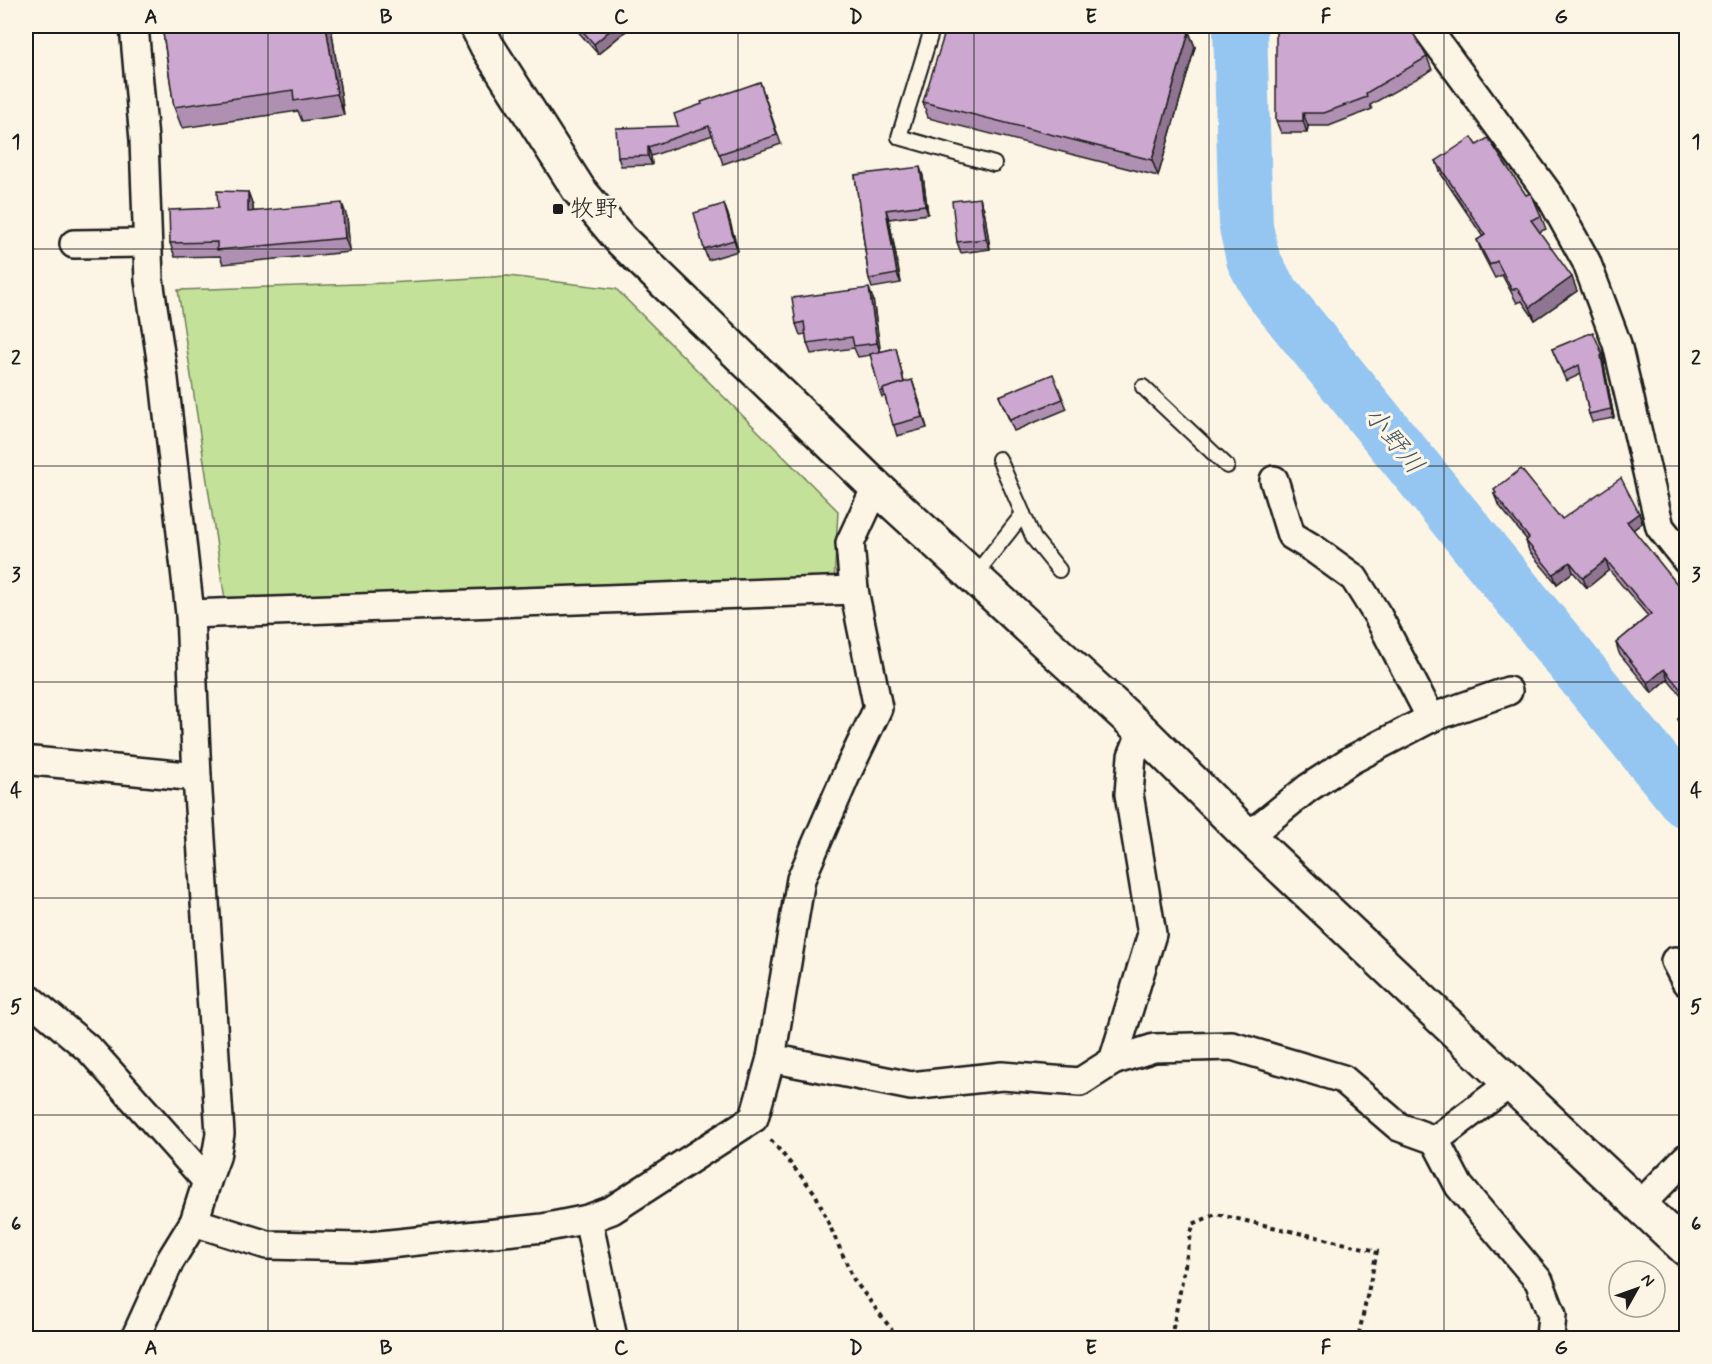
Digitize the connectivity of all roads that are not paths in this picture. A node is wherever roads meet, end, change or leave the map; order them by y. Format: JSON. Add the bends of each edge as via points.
{"nodes":[{"id":1,"x":134,"y":26,"type":"edge"},
{"id":2,"x":477,"y":26,"type":"edge"},
{"id":3,"x":933,"y":26,"type":"edge"},
{"id":4,"x":1425,"y":26,"type":"edge"},
{"id":5,"x":994,"y":164,"type":"dead end"},
{"id":6,"x":147,"y":243,"type":"junction"},
{"id":7,"x":74,"y":244,"type":"dead end"},
{"id":8,"x":1143,"y":387,"type":"dead end"},
{"id":9,"x":999,"y":459,"type":"dead end"},
{"id":10,"x":1227,"y":466,"type":"dead end"},
{"id":11,"x":1274,"y":480,"type":"dead end"},
{"id":12,"x":876,"y":487,"type":"junction"},
{"id":13,"x":1023,"y":514,"type":"junction"},
{"id":14,"x":1686,"y":560,"type":"edge"},
{"id":15,"x":1059,"y":570,"type":"dead end"},
{"id":16,"x":974,"y":576,"type":"junction"},
{"id":17,"x":854,"y":590,"type":"junction"},
{"id":18,"x":190,"y":614,"type":"junction"},
{"id":19,"x":1508,"y":691,"type":"dead end"},
{"id":20,"x":1431,"y":718,"type":"junction"},
{"id":21,"x":1142,"y":731,"type":"junction"},
{"id":22,"x":33,"y":761,"type":"dead end"},
{"id":23,"x":197,"y":777,"type":"junction"},
{"id":24,"x":1248,"y":836,"type":"junction"},
{"id":25,"x":26,"y":996,"type":"edge"},
{"id":26,"x":771,"y":1058,"type":"junction"},
{"id":27,"x":1113,"y":1061,"type":"junction"},
{"id":28,"x":1512,"y":1082,"type":"junction"},
{"id":29,"x":1435,"y":1140,"type":"junction"},
{"id":30,"x":1686,"y":1158,"type":"edge"},
{"id":31,"x":207,"y":1180,"type":"junction"},
{"id":32,"x":1640,"y":1204,"type":"junction"},
{"id":33,"x":588,"y":1219,"type":"junction"},
{"id":34,"x":194,"y":1222,"type":"junction"},
{"id":35,"x":1686,"y":1249,"type":"edge"},
{"id":36,"x":135,"y":1338,"type":"edge"},
{"id":37,"x":613,"y":1338,"type":"edge"},
{"id":38,"x":1550,"y":1338,"type":"edge"}],
"edges":[{"from":1,"to":6,"type":"street","via":[[144,141]]},
{"from":2,"to":12,"type":"street","via":[[579,190],[621,240]]},
{"from":3,"to":5,"type":"lane","via":[[899,137]]},
{"from":4,"to":14,"type":"street","via":[[1550,196],[1586,261],[1617,344],[1660,527]]},
{"from":6,"to":7,"type":"street"},
{"from":6,"to":18,"type":"street"},
{"from":8,"to":10,"type":"lane"},
{"from":9,"to":13,"type":"lane"},
{"from":11,"to":20,"type":"street","via":[[1291,535],[1354,578]]},
{"from":12,"to":16,"type":"street"},
{"from":12,"to":17,"type":"street","via":[[850,543]]},
{"from":13,"to":15,"type":"lane","via":[[1034,539]]},
{"from":13,"to":16,"type":"lane"},
{"from":16,"to":21,"type":"street"},
{"from":17,"to":18,"type":"street"},
{"from":17,"to":26,"type":"street","via":[[878,708],[801,879]]},
{"from":18,"to":23,"type":"street"},
{"from":19,"to":20,"type":"street"},
{"from":20,"to":24,"type":"street","via":[[1351,760]]},
{"from":21,"to":24,"type":"street"},
{"from":21,"to":27,"type":"street","via":[[1132,756],[1129,794],[1152,934]]},
{"from":22,"to":23,"type":"street"},
{"from":23,"to":31,"type":"street","via":[[220,1134]]},
{"from":24,"to":28,"type":"street"},
{"from":25,"to":31,"type":"street","via":[[91,1051]]},
{"from":26,"to":27,"type":"street","via":[[911,1086],[1002,1076],[1080,1082]]},
{"from":26,"to":33,"type":"street","via":[[754,1118],[612,1210]]},
{"from":27,"to":29,"type":"street","via":[[1154,1048],[1232,1046],[1343,1079],[1399,1127]]},
{"from":28,"to":29,"type":"street"},
{"from":28,"to":32,"type":"street"},
{"from":29,"to":38,"type":"street","via":[[1459,1186],[1539,1281],[1552,1315]]},
{"from":30,"to":32,"type":"street"},
{"from":31,"to":34,"type":"street"},
{"from":32,"to":35,"type":"street"},
{"from":33,"to":34,"type":"street","via":[[543,1228],[360,1247],[267,1245]]},
{"from":33,"to":37,"type":"street"},
{"from":34,"to":36,"type":"street","via":[[170,1261]]}]}
